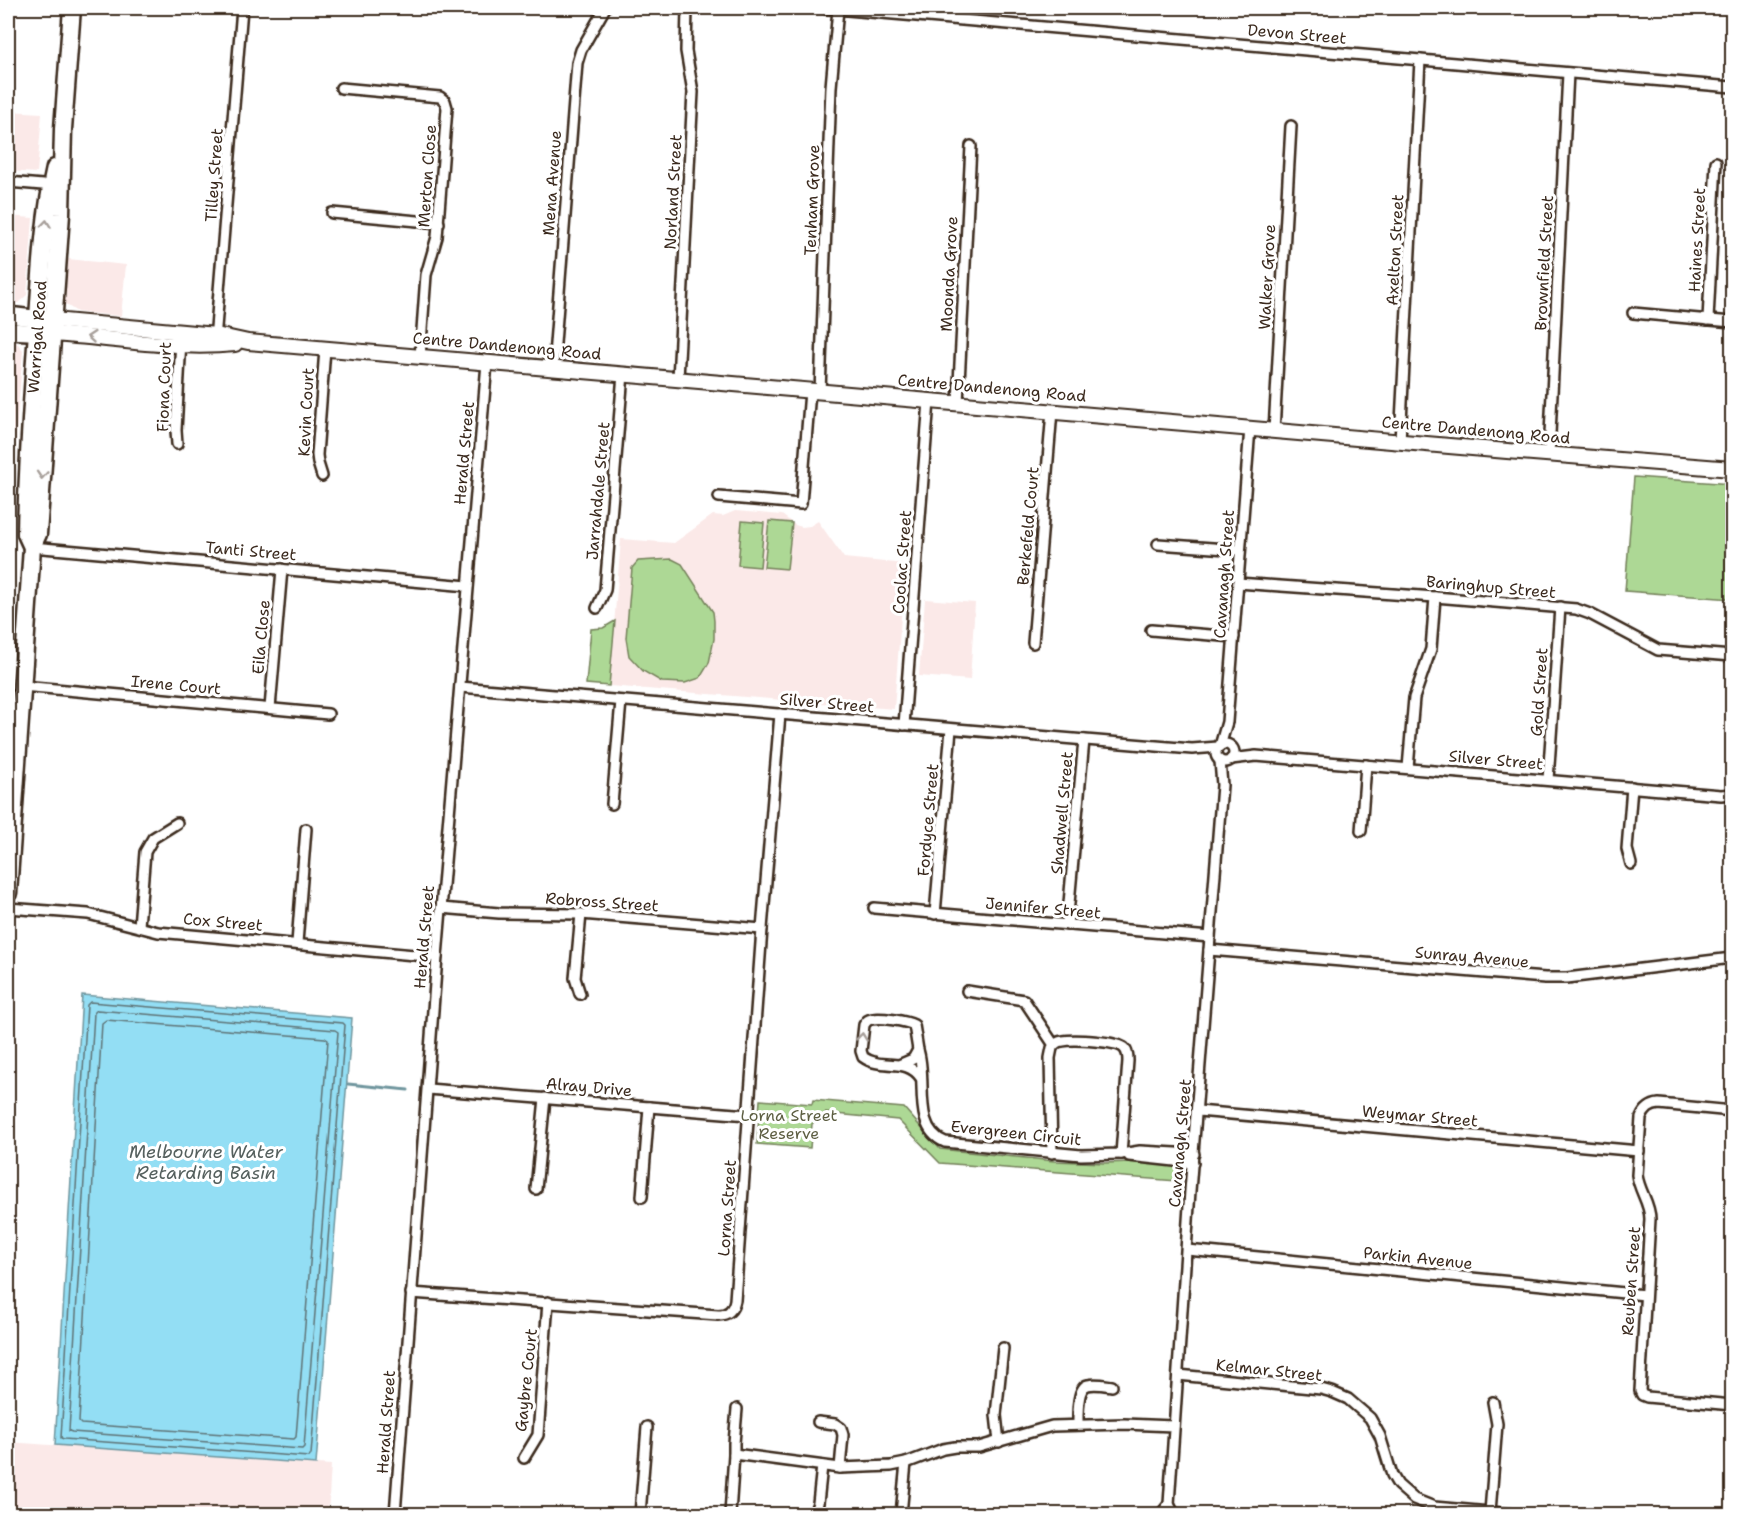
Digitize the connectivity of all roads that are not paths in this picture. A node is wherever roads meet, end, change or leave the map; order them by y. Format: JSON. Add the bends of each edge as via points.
{"nodes":[{"id":1,"x":72,"y":8,"type":"edge"},
{"id":2,"x":242,"y":8,"type":"edge"},
{"id":3,"x":605,"y":8,"type":"edge"},
{"id":4,"x":687,"y":8,"type":"edge"},
{"id":5,"x":824,"y":8,"type":"edge"},
{"id":6,"x":838,"y":9,"type":"edge"},
{"id":7,"x":1420,"y":60,"type":"junction"},
{"id":8,"x":1568,"y":73,"type":"junction"},
{"id":9,"x":1732,"y":87,"type":"edge"},
{"id":10,"x":341,"y":88,"type":"dead end"},
{"id":11,"x":1291,"y":126,"type":"dead end"},
{"id":12,"x":971,"y":146,"type":"dead end"},
{"id":13,"x":1716,"y":162,"type":"dead end"},
{"id":14,"x":8,"y":182,"type":"edge"},
{"id":15,"x":56,"y":186,"type":"junction"},
{"id":16,"x":332,"y":213,"type":"dead end"},
{"id":17,"x":439,"y":223,"type":"junction"},
{"id":18,"x":1633,"y":314,"type":"dead end"},
{"id":19,"x":8,"y":315,"type":"edge"},
{"id":20,"x":1708,"y":320,"type":"junction"},
{"id":21,"x":1732,"y":322,"type":"edge"},
{"id":22,"x":45,"y":326,"type":"junction"},
{"id":23,"x":8,"y":331,"type":"edge"},
{"id":24,"x":181,"y":338,"type":"junction"},
{"id":25,"x":215,"y":340,"type":"junction"},
{"id":26,"x":325,"y":349,"type":"junction"},
{"id":27,"x":420,"y":357,"type":"junction"},
{"id":28,"x":487,"y":363,"type":"junction"},
{"id":29,"x":553,"y":369,"type":"junction"},
{"id":30,"x":623,"y":374,"type":"junction"},
{"id":31,"x":678,"y":379,"type":"junction"},
{"id":32,"x":815,"y":391,"type":"junction"},
{"id":33,"x":929,"y":401,"type":"junction"},
{"id":34,"x":957,"y":403,"type":"junction"},
{"id":35,"x":1052,"y":411,"type":"junction"},
{"id":36,"x":1250,"y":428,"type":"junction"},
{"id":37,"x":1274,"y":431,"type":"junction"},
{"id":38,"x":1400,"y":441,"type":"junction"},
{"id":39,"x":177,"y":444,"type":"dead end"},
{"id":40,"x":1549,"y":454,"type":"junction"},
{"id":41,"x":1732,"y":469,"type":"edge"},
{"id":42,"x":322,"y":476,"type":"dead end"},
{"id":43,"x":719,"y":497,"type":"dead end"},
{"id":44,"x":1158,"y":544,"type":"dead end"},
{"id":45,"x":32,"y":547,"type":"junction"},
{"id":46,"x":1240,"y":550,"type":"junction"},
{"id":47,"x":282,"y":569,"type":"junction"},
{"id":48,"x":1238,"y":583,"type":"junction"},
{"id":49,"x":468,"y":586,"type":"junction"},
{"id":50,"x":1435,"y":597,"type":"junction"},
{"id":51,"x":1560,"y":607,"type":"junction"},
{"id":52,"x":597,"y":608,"type":"dead end"},
{"id":53,"x":1151,"y":630,"type":"dead end"},
{"id":54,"x":1234,"y":637,"type":"junction"},
{"id":55,"x":1033,"y":643,"type":"dead end"},
{"id":56,"x":1732,"y":656,"type":"edge"},
{"id":57,"x":22,"y":686,"type":"junction"},
{"id":58,"x":460,"y":687,"type":"junction"},
{"id":59,"x":621,"y":701,"type":"junction"},
{"id":60,"x":270,"y":708,"type":"junction"},
{"id":61,"x":328,"y":714,"type":"dead end"},
{"id":62,"x":780,"y":714,"type":"junction"},
{"id":63,"x":1227,"y":722,"type":"junction"},
{"id":64,"x":904,"y":725,"type":"junction"},
{"id":65,"x":951,"y":729,"type":"junction"},
{"id":66,"x":1084,"y":740,"type":"junction"},
{"id":67,"x":1219,"y":746,"type":"junction"},
{"id":68,"x":1192,"y":750,"type":"junction"},
{"id":69,"x":1227,"y":756,"type":"junction"},
{"id":70,"x":1366,"y":765,"type":"junction"},
{"id":71,"x":1408,"y":768,"type":"junction"},
{"id":72,"x":1548,"y":780,"type":"junction"},
{"id":73,"x":1632,"y":788,"type":"junction"},
{"id":74,"x":11,"y":789,"type":"edge"},
{"id":75,"x":1732,"y":794,"type":"edge"},
{"id":76,"x":612,"y":804,"type":"dead end"},
{"id":77,"x":177,"y":823,"type":"dead end"},
{"id":78,"x":306,"y":830,"type":"dead end"},
{"id":79,"x":1361,"y":831,"type":"dead end"},
{"id":80,"x":1631,"y":864,"type":"dead end"},
{"id":81,"x":8,"y":893,"type":"edge"},
{"id":82,"x":8,"y":908,"type":"edge"},
{"id":83,"x":441,"y":908,"type":"junction"},
{"id":84,"x":873,"y":908,"type":"dead end"},
{"id":85,"x":581,"y":914,"type":"junction"},
{"id":86,"x":935,"y":914,"type":"junction"},
{"id":87,"x":1067,"y":924,"type":"junction"},
{"id":88,"x":139,"y":926,"type":"junction"},
{"id":89,"x":762,"y":929,"type":"junction"},
{"id":90,"x":1210,"y":937,"type":"junction"},
{"id":91,"x":297,"y":943,"type":"junction"},
{"id":92,"x":1209,"y":950,"type":"junction"},
{"id":93,"x":437,"y":957,"type":"junction"},
{"id":94,"x":1732,"y":958,"type":"edge"},
{"id":95,"x":967,"y":992,"type":"dead end"},
{"id":96,"x":580,"y":994,"type":"dead end"},
{"id":97,"x":1054,"y":1045,"type":"junction"},
{"id":98,"x":918,"y":1050,"type":"junction"},
{"id":99,"x":899,"y":1065,"type":"junction"},
{"id":100,"x":921,"y":1078,"type":"junction"},
{"id":101,"x":428,"y":1089,"type":"junction"},
{"id":102,"x":545,"y":1098,"type":"junction"},
{"id":103,"x":649,"y":1107,"type":"junction"},
{"id":104,"x":1198,"y":1111,"type":"junction"},
{"id":105,"x":1732,"y":1111,"type":"edge"},
{"id":106,"x":748,"y":1115,"type":"junction"},
{"id":107,"x":1639,"y":1151,"type":"junction"},
{"id":108,"x":1052,"y":1153,"type":"junction"},
{"id":109,"x":1121,"y":1154,"type":"junction"},
{"id":110,"x":1194,"y":1158,"type":"junction"},
{"id":111,"x":536,"y":1189,"type":"dead end"},
{"id":112,"x":642,"y":1197,"type":"dead end"},
{"id":113,"x":1187,"y":1250,"type":"junction"},
{"id":114,"x":411,"y":1293,"type":"junction"},
{"id":115,"x":1645,"y":1295,"type":"junction"},
{"id":116,"x":548,"y":1302,"type":"junction"},
{"id":117,"x":1003,"y":1348,"type":"dead end"},
{"id":118,"x":1178,"y":1375,"type":"junction"},
{"id":119,"x":1112,"y":1386,"type":"dead end"},
{"id":120,"x":1493,"y":1402,"type":"dead end"},
{"id":121,"x":1732,"y":1405,"type":"edge"},
{"id":122,"x":737,"y":1409,"type":"dead end"},
{"id":123,"x":818,"y":1422,"type":"dead end"},
{"id":124,"x":1078,"y":1424,"type":"junction"},
{"id":125,"x":1174,"y":1426,"type":"junction"},
{"id":126,"x":647,"y":1427,"type":"dead end"},
{"id":127,"x":999,"y":1442,"type":"junction"},
{"id":128,"x":734,"y":1454,"type":"junction"},
{"id":129,"x":524,"y":1458,"type":"dead end"},
{"id":130,"x":906,"y":1463,"type":"junction"},
{"id":131,"x":822,"y":1466,"type":"junction"},
{"id":132,"x":840,"y":1468,"type":"junction"},
{"id":133,"x":1168,"y":1504,"type":"junction"},
{"id":134,"x":1490,"y":1512,"type":"junction"},
{"id":135,"x":395,"y":1515,"type":"edge"},
{"id":136,"x":640,"y":1515,"type":"edge"},
{"id":137,"x":730,"y":1515,"type":"edge"},
{"id":138,"x":814,"y":1515,"type":"edge"},
{"id":139,"x":901,"y":1515,"type":"edge"},
{"id":140,"x":1161,"y":1515,"type":"edge"},
{"id":141,"x":1174,"y":1515,"type":"edge"},
{"id":142,"x":1512,"y":1515,"type":"edge"}],
"edges":[{"from":1,"to":15,"type":"highway","name":"Warrigal Road"},
{"from":2,"to":25,"type":"street","name":"Tilley Street"},
{"from":3,"to":29,"type":"street","name":"Mena Avenue","via":[[577,63]]},
{"from":4,"to":31,"type":"street","name":"Norland Street","via":[[686,51],[693,92]]},
{"from":5,"to":6,"type":"street","name":"Devon Street"},
{"from":6,"to":7,"type":"street","name":"Devon Street"},
{"from":6,"to":32,"type":"street","name":"Tenham Grove"},
{"from":7,"to":8,"type":"street","name":"Devon Street"},
{"from":7,"to":38,"type":"street","name":"Axelton Street"},
{"from":8,"to":9,"type":"street","name":"Devon Street"},
{"from":8,"to":40,"type":"street","name":"Brownfield Street"},
{"from":10,"to":17,"type":"street","name":"Merton Close","via":[[440,97],[445,101]]},
{"from":11,"to":37,"type":"street","name":"Walker Grove"},
{"from":12,"to":34,"type":"street","name":"Moonda Grove"},
{"from":13,"to":20,"type":"street","name":"Haines Street"},
{"from":14,"to":15,"type":"street"},
{"from":15,"to":22,"type":"highway","name":"Warrigal Road"},
{"from":16,"to":17,"type":"street"},
{"from":17,"to":27,"type":"street","name":"Merton Close","via":[[426,280]]},
{"from":18,"to":20,"type":"street"},
{"from":19,"to":22,"type":"main road","name":"Centre Dandenong Road"},
{"from":20,"to":21,"type":"street"},
{"from":22,"to":23,"type":"main road","name":"Centre Dandenong Road"},
{"from":22,"to":24,"type":"main road","name":"Centre Dandenong Road"},
{"from":22,"to":45,"type":"highway","name":"Warrigal Road","via":[[30,421],[26,534]]},
{"from":24,"to":25,"type":"main road","name":"Centre Dandenong Road"},
{"from":24,"to":39,"type":"street","name":"Fiona Court"},
{"from":25,"to":26,"type":"main road","name":"Centre Dandenong Road"},
{"from":26,"to":27,"type":"main road","name":"Centre Dandenong Road"},
{"from":26,"to":42,"type":"street","name":"Kevin Court","via":[[317,455]]},
{"from":27,"to":28,"type":"main road","name":"Centre Dandenong Road"},
{"from":28,"to":29,"type":"main road","name":"Centre Dandenong Road"},
{"from":28,"to":49,"type":"street","name":"Herald Street"},
{"from":29,"to":30,"type":"main road","name":"Centre Dandenong Road"},
{"from":30,"to":31,"type":"main road","name":"Centre Dandenong Road"},
{"from":30,"to":52,"type":"street","name":"Jarrahdale Street","via":[[605,590]]},
{"from":31,"to":32,"type":"main road","name":"Centre Dandenong Road"},
{"from":32,"to":33,"type":"main road","name":"Centre Dandenong Road"},
{"from":32,"to":43,"type":"street","name":"Tenham Grove","via":[[801,504]]},
{"from":33,"to":34,"type":"main road","name":"Centre Dandenong Road"},
{"from":33,"to":64,"type":"street","name":"Coolac Street"},
{"from":34,"to":35,"type":"main road","name":"Centre Dandenong Road"},
{"from":35,"to":36,"type":"main road","name":"Centre Dandenong Road"},
{"from":35,"to":55,"type":"street","name":"Berkefeld Court"},
{"from":36,"to":37,"type":"main road","name":"Centre Dandenong Road"},
{"from":36,"to":46,"type":"street","name":"Cavanagh Street"},
{"from":37,"to":38,"type":"main road","name":"Centre Dandenong Road"},
{"from":38,"to":40,"type":"main road","name":"Centre Dandenong Road"},
{"from":40,"to":41,"type":"main road","name":"Centre Dandenong Road"},
{"from":44,"to":46,"type":"street"},
{"from":45,"to":47,"type":"street","name":"Tanti Street"},
{"from":45,"to":57,"type":"highway","name":"Warrigal Road"},
{"from":46,"to":48,"type":"street","name":"Cavanagh Street"},
{"from":47,"to":49,"type":"street","name":"Tanti Street"},
{"from":47,"to":60,"type":"street","name":"Eila Close"},
{"from":48,"to":50,"type":"street","name":"Baringhup Street"},
{"from":48,"to":54,"type":"street","name":"Cavanagh Street"},
{"from":49,"to":58,"type":"street","name":"Herald Street"},
{"from":50,"to":51,"type":"street","name":"Baringhup Street"},
{"from":50,"to":71,"type":"street","via":[[1431,649],[1414,698]]},
{"from":51,"to":56,"type":"street","name":"Baringhup Street","via":[[1582,611],[1658,650]]},
{"from":51,"to":72,"type":"street","name":"Gold Street"},
{"from":53,"to":54,"type":"street"},
{"from":54,"to":63,"type":"street","name":"Cavanagh Street"},
{"from":57,"to":60,"type":"street","name":"Irene Court"},
{"from":57,"to":74,"type":"highway","name":"Warrigal Road"},
{"from":58,"to":59,"type":"street","name":"Silver Street"},
{"from":58,"to":83,"type":"street","name":"Herald Street"},
{"from":59,"to":62,"type":"street","name":"Silver Street"},
{"from":59,"to":76,"type":"street"},
{"from":60,"to":61,"type":"street","name":"Irene Court"},
{"from":62,"to":64,"type":"street","name":"Silver Street"},
{"from":62,"to":89,"type":"street","name":"Lorna Street"},
{"from":63,"to":67,"type":"street","name":"Cavanagh Street"},
{"from":63,"to":69,"type":"street","name":"Cavanagh Street"},
{"from":64,"to":65,"type":"street","name":"Silver Street"},
{"from":65,"to":66,"type":"street","name":"Silver Street"},
{"from":65,"to":86,"type":"street","name":"Fordyce Street"},
{"from":66,"to":68,"type":"street","name":"Silver Street"},
{"from":66,"to":87,"type":"street","name":"Shadwell Street"},
{"from":67,"to":68,"type":"street","name":"Silver Street"},
{"from":67,"to":69,"type":"street","name":"Silver Street","via":[[1224,744]]},
{"from":67,"to":69,"type":"street","name":"Cavanagh Street","via":[[1216,752]]},
{"from":68,"to":69,"type":"street","name":"Silver Street"},
{"from":69,"to":70,"type":"street","name":"Silver Street"},
{"from":69,"to":90,"type":"street","name":"Cavanagh Street"},
{"from":70,"to":71,"type":"street","name":"Silver Street"},
{"from":70,"to":79,"type":"street"},
{"from":71,"to":72,"type":"street","name":"Silver Street"},
{"from":72,"to":73,"type":"street","name":"Silver Street"},
{"from":73,"to":75,"type":"street","name":"Silver Street"},
{"from":73,"to":80,"type":"street","via":[[1627,849]]},
{"from":74,"to":81,"type":"highway","name":"Warrigal Road"},
{"from":77,"to":88,"type":"street","via":[[153,838],[146,852]]},
{"from":78,"to":91,"type":"street"},
{"from":82,"to":88,"type":"street","name":"Cox Street","via":[[88,914]]},
{"from":83,"to":85,"type":"street","name":"Robross Street"},
{"from":83,"to":93,"type":"street","name":"Herald Street"},
{"from":84,"to":86,"type":"street","name":"Jennifer Street"},
{"from":85,"to":89,"type":"street","name":"Robross Street"},
{"from":85,"to":96,"type":"street","via":[[575,978]]},
{"from":86,"to":87,"type":"street","name":"Jennifer Street"},
{"from":87,"to":90,"type":"street","name":"Jennifer Street"},
{"from":88,"to":91,"type":"street","name":"Cox Street","via":[[158,932]]},
{"from":89,"to":106,"type":"street","name":"Lorna Street"},
{"from":90,"to":92,"type":"street","name":"Cavanagh Street"},
{"from":91,"to":93,"type":"street","name":"Cox Street"},
{"from":92,"to":94,"type":"street","name":"Sunray Avenue","via":[[1545,978]]},
{"from":92,"to":104,"type":"street","name":"Cavanagh Street"},
{"from":93,"to":101,"type":"street","name":"Herald Street"},
{"from":95,"to":97,"type":"street","via":[[1024,1000]]},
{"from":97,"to":108,"type":"street","via":[[1050,1058]]},
{"from":97,"to":109,"type":"street","via":[[1068,1040],[1114,1044],[1126,1051]]},
{"from":98,"to":99,"type":"street","via":[[913,1059]]},
{"from":99,"to":98,"type":"street","name":"Evergreen Circuit","one_way":true,"via":[[875,1063],[863,1057],[866,1022],[874,1018],[912,1024]]},
{"from":98,"to":100,"type":"street","name":"Evergreen Circuit"},
{"from":99,"to":100,"type":"street","name":"Evergreen Circuit","via":[[914,1069]]},
{"from":100,"to":108,"type":"street","name":"Evergreen Circuit","via":[[927,1125],[940,1140]]},
{"from":101,"to":102,"type":"street","name":"Alray Drive"},
{"from":101,"to":114,"type":"street","name":"Herald Street"},
{"from":102,"to":103,"type":"street","name":"Alray Drive"},
{"from":102,"to":111,"type":"street"},
{"from":103,"to":106,"type":"street","name":"Alray Drive"},
{"from":103,"to":112,"type":"street"},
{"from":104,"to":107,"type":"street","name":"Weymar Street"},
{"from":104,"to":110,"type":"street","name":"Cavanagh Street"},
{"from":105,"to":107,"type":"street","name":"Reuben Street","via":[[1651,1106],[1641,1118]]},
{"from":106,"to":116,"type":"street","name":"Lorna Street","via":[[735,1300],[730,1311],[718,1315]]},
{"from":107,"to":115,"type":"street","name":"Reuben Street","via":[[1637,1178],[1650,1219]]},
{"from":108,"to":109,"type":"street","name":"Evergreen Circuit"},
{"from":109,"to":110,"type":"street","name":"Evergreen Circuit"},
{"from":110,"to":113,"type":"street","name":"Cavanagh Street"},
{"from":113,"to":115,"type":"street","name":"Parkin Avenue"},
{"from":113,"to":118,"type":"street","name":"Cavanagh Street"},
{"from":114,"to":116,"type":"street","name":"Lorna Street"},
{"from":114,"to":135,"type":"street","name":"Herald Street"},
{"from":115,"to":121,"type":"street","name":"Reuben Street","via":[[1641,1393],[1647,1397]]},
{"from":116,"to":129,"type":"street","name":"Gaybre Court","via":[[538,1436]]},
{"from":117,"to":127,"type":"street","via":[[996,1415]]},
{"from":118,"to":125,"type":"street","name":"Cavanagh Street"},
{"from":118,"to":134,"type":"street","name":"Kelmar Street","via":[[1321,1389],[1341,1395],[1362,1410],[1374,1425],[1392,1475],[1406,1493],[1434,1507]]},
{"from":119,"to":124,"type":"street","via":[[1083,1387]]},
{"from":120,"to":134,"type":"street","via":[[1497,1424]]},
{"from":122,"to":128,"type":"street"},
{"from":123,"to":132,"type":"street","via":[[841,1428]]},
{"from":124,"to":125,"type":"street"},
{"from":124,"to":127,"type":"street","via":[[1052,1426]]},
{"from":125,"to":133,"type":"street","name":"Cavanagh Street"},
{"from":126,"to":136,"type":"street"},
{"from":127,"to":130,"type":"street","via":[[943,1449]]},
{"from":128,"to":131,"type":"street"},
{"from":128,"to":137,"type":"street"},
{"from":130,"to":132,"type":"street"},
{"from":130,"to":139,"type":"street"},
{"from":131,"to":132,"type":"street"},
{"from":131,"to":138,"type":"street"},
{"from":133,"to":140,"type":"street","name":"Cavanagh Street"},
{"from":133,"to":141,"type":"street"},
{"from":134,"to":142,"type":"street","name":"Kelmar Street"}]}
